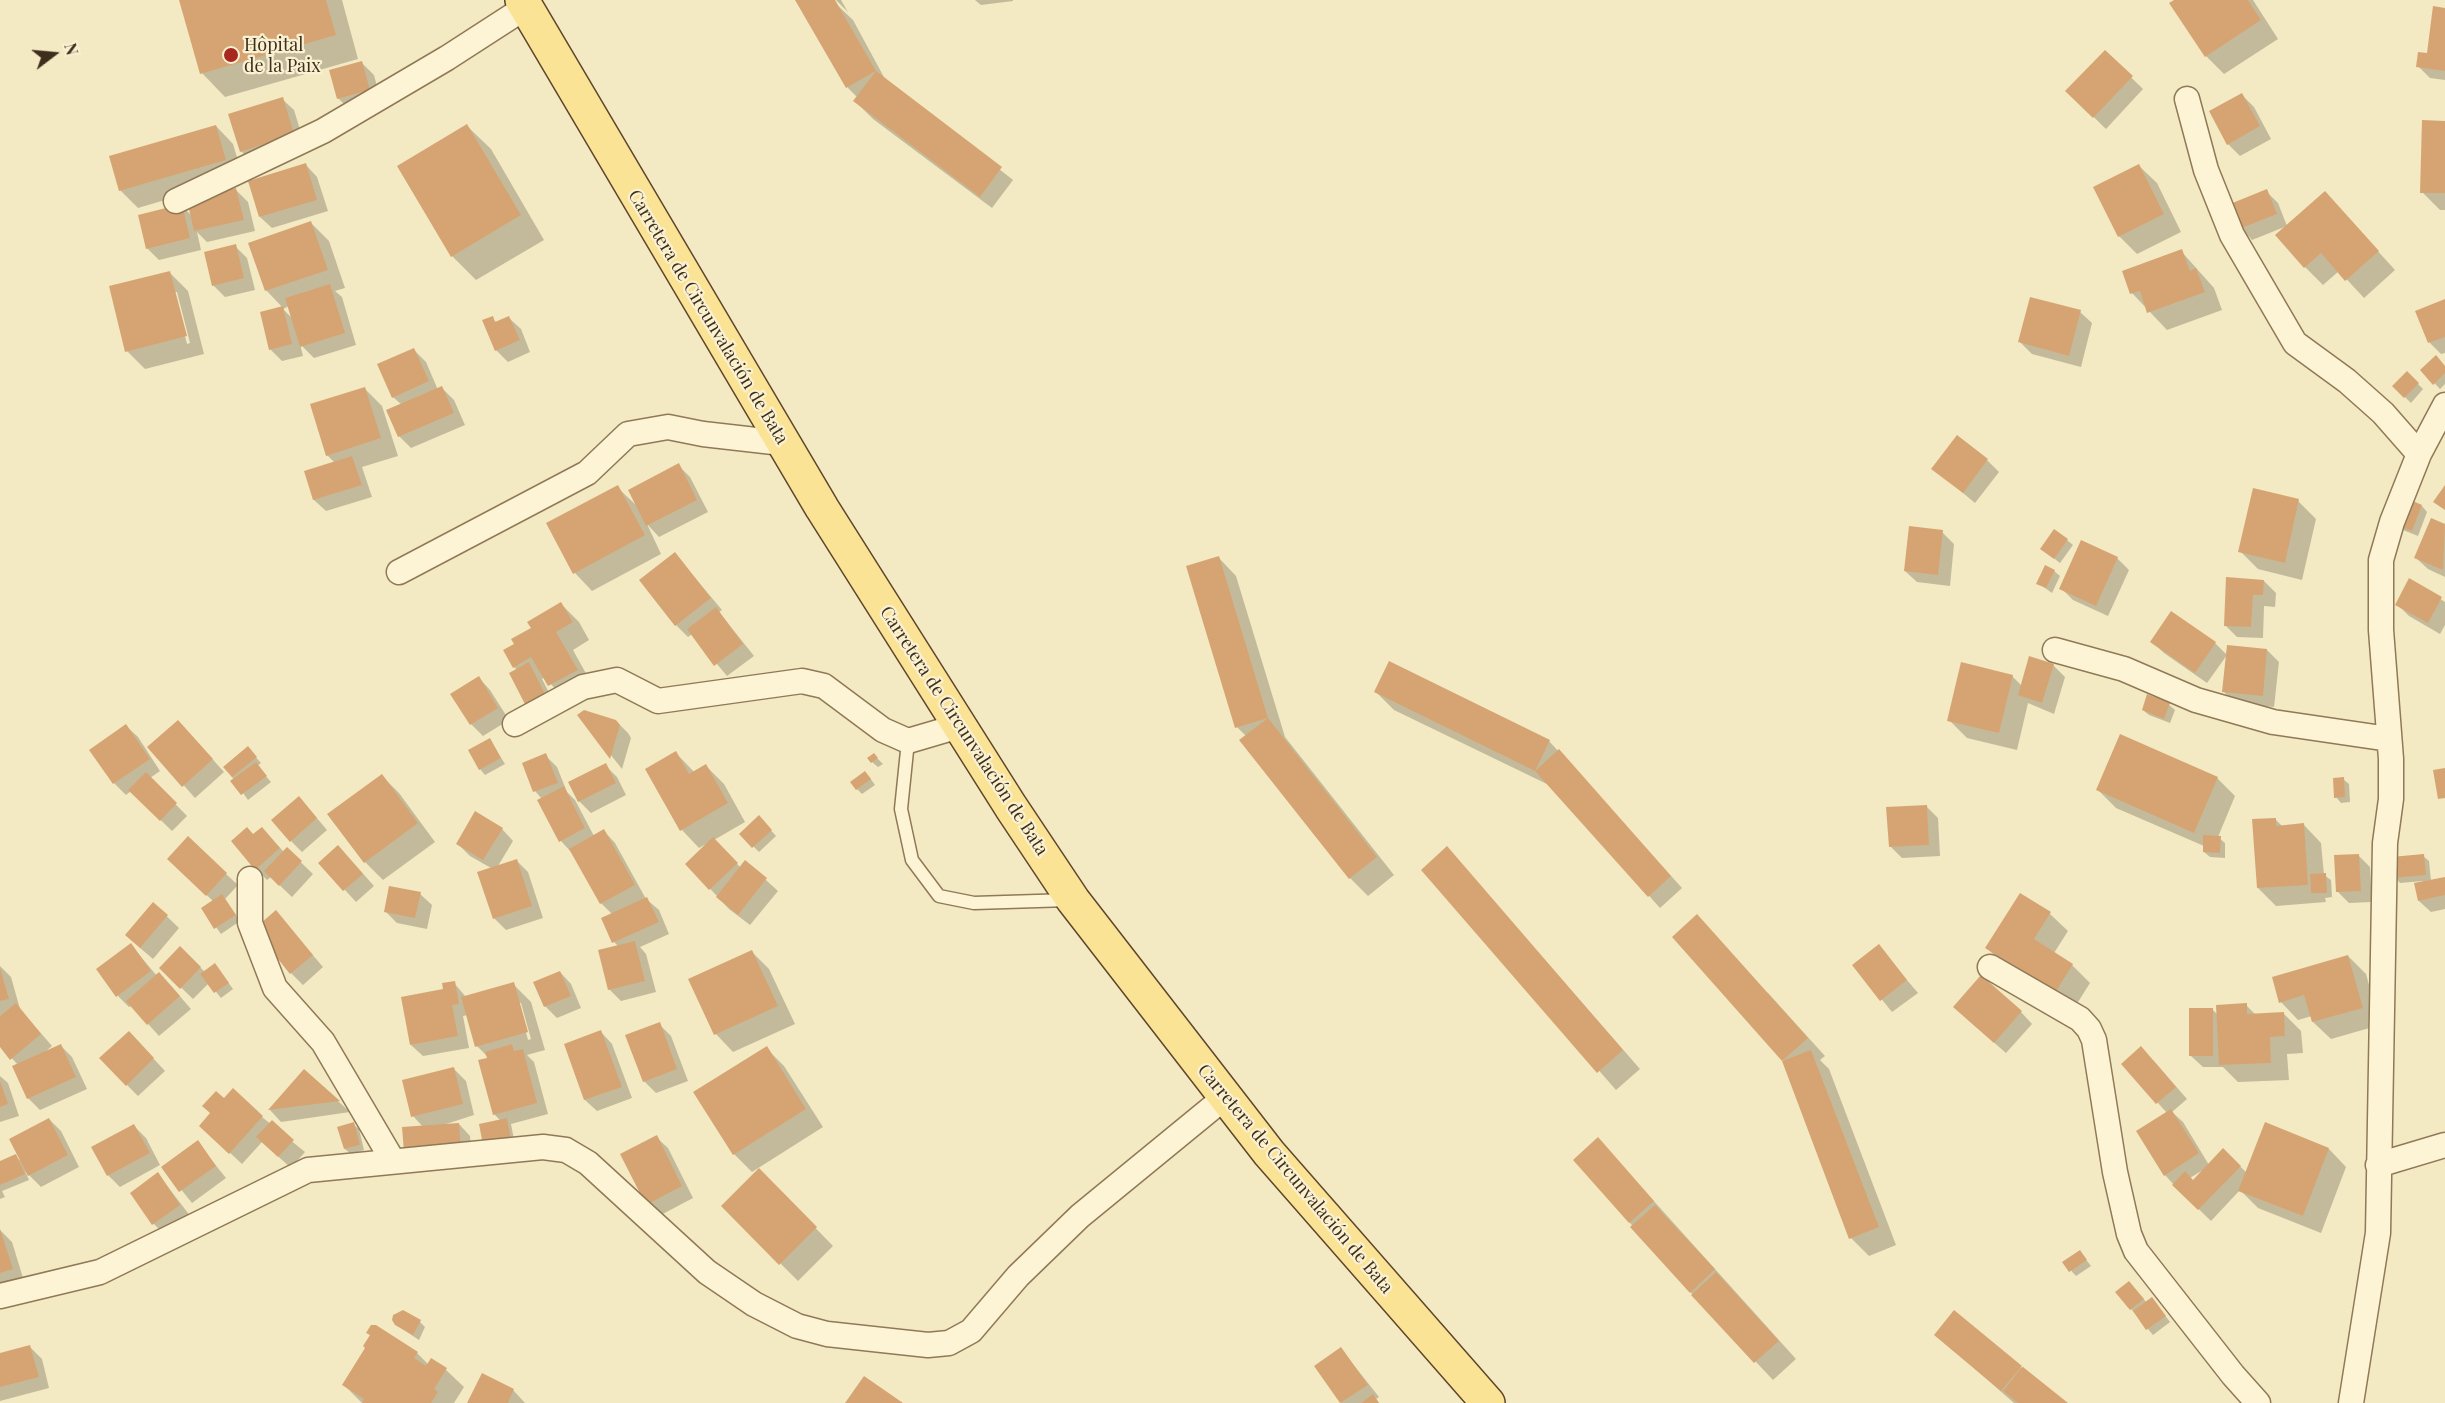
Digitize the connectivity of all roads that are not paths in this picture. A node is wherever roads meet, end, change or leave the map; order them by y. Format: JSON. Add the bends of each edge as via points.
{"nodes":[{"id":1,"x":524,"y":4,"type":"edge"},
{"id":2,"x":2187,"y":99,"type":"dead end"},
{"id":3,"x":176,"y":201,"type":"dead end"},
{"id":4,"x":2445,"y":405,"type":"edge"},
{"id":5,"x":783,"y":443,"type":"junction"},
{"id":6,"x":2419,"y":454,"type":"junction"},
{"id":7,"x":399,"y":572,"type":"dead end"},
{"id":8,"x":2055,"y":650,"type":"dead end"},
{"id":9,"x":515,"y":724,"type":"dead end"},
{"id":10,"x":959,"y":726,"type":"junction"},
{"id":11,"x":2390,"y":739,"type":"junction"},
{"id":12,"x":908,"y":741,"type":"junction"},
{"id":13,"x":250,"y":879,"type":"dead end"},
{"id":14,"x":1073,"y":900,"type":"junction"},
{"id":15,"x":1990,"y":967,"type":"dead end"},
{"id":16,"x":1224,"y":1098,"type":"junction"},
{"id":17,"x":2445,"y":1144,"type":"edge"},
{"id":18,"x":393,"y":1161,"type":"junction"},
{"id":19,"x":2378,"y":1165,"type":"junction"},
{"id":20,"x":0,"y":1296,"type":"edge"},
{"id":21,"x":1488,"y":1403,"type":"edge"},
{"id":22,"x":2258,"y":1403,"type":"edge"},
{"id":23,"x":2351,"y":1403,"type":"edge"}],
"edges":[{"from":1,"to":3,"type":"street","via":[[447,58],[323,131]]},
{"from":1,"to":5,"type":"main road","name":"Carretera de Circunvalación de Bata"},
{"from":2,"to":6,"type":"street","via":[[2206,170],[2232,235],[2295,343],[2383,413]]},
{"from":4,"to":6,"type":"street"},
{"from":5,"to":7,"type":"street","via":[[668,427],[628,434],[587,473]]},
{"from":5,"to":10,"type":"main road","name":"Carretera de Circunvalación de Bata"},
{"from":6,"to":11,"type":"street","via":[[2381,560],[2381,630]]},
{"from":8,"to":11,"type":"street","via":[[2124,669],[2196,700],[2273,722]]},
{"from":9,"to":12,"type":"street","via":[[583,687],[617,680],[658,701],[802,681],[824,686],[882,730]]},
{"from":10,"to":12,"type":"street"},
{"from":10,"to":14,"type":"main road","name":"Carretera de Circunvalación de Bata"},
{"from":11,"to":19,"type":"street"},
{"from":12,"to":14,"type":"lane","via":[[901,809],[912,860],[939,896],[974,903]]},
{"from":13,"to":18,"type":"street","via":[[250,923],[275,988],[323,1042]]},
{"from":14,"to":16,"type":"main road","name":"Carretera de Circunvalación de Bata"},
{"from":15,"to":22,"type":"street","via":[[2080,1019],[2089,1029],[2097,1055],[2124,1216],[2136,1251]]},
{"from":16,"to":18,"type":"street","via":[[1080,1216],[1018,1276],[971,1331],[949,1343],[928,1345],[827,1334],[797,1326],[754,1304],[707,1272],[588,1163],[566,1150],[543,1147]]},
{"from":16,"to":21,"type":"main road","name":"Carretera de Circunvalación de Bata"},
{"from":17,"to":19,"type":"street"},
{"from":18,"to":20,"type":"street","via":[[308,1170],[100,1272]]},
{"from":19,"to":23,"type":"street","via":[[2378,1233]]}]}
